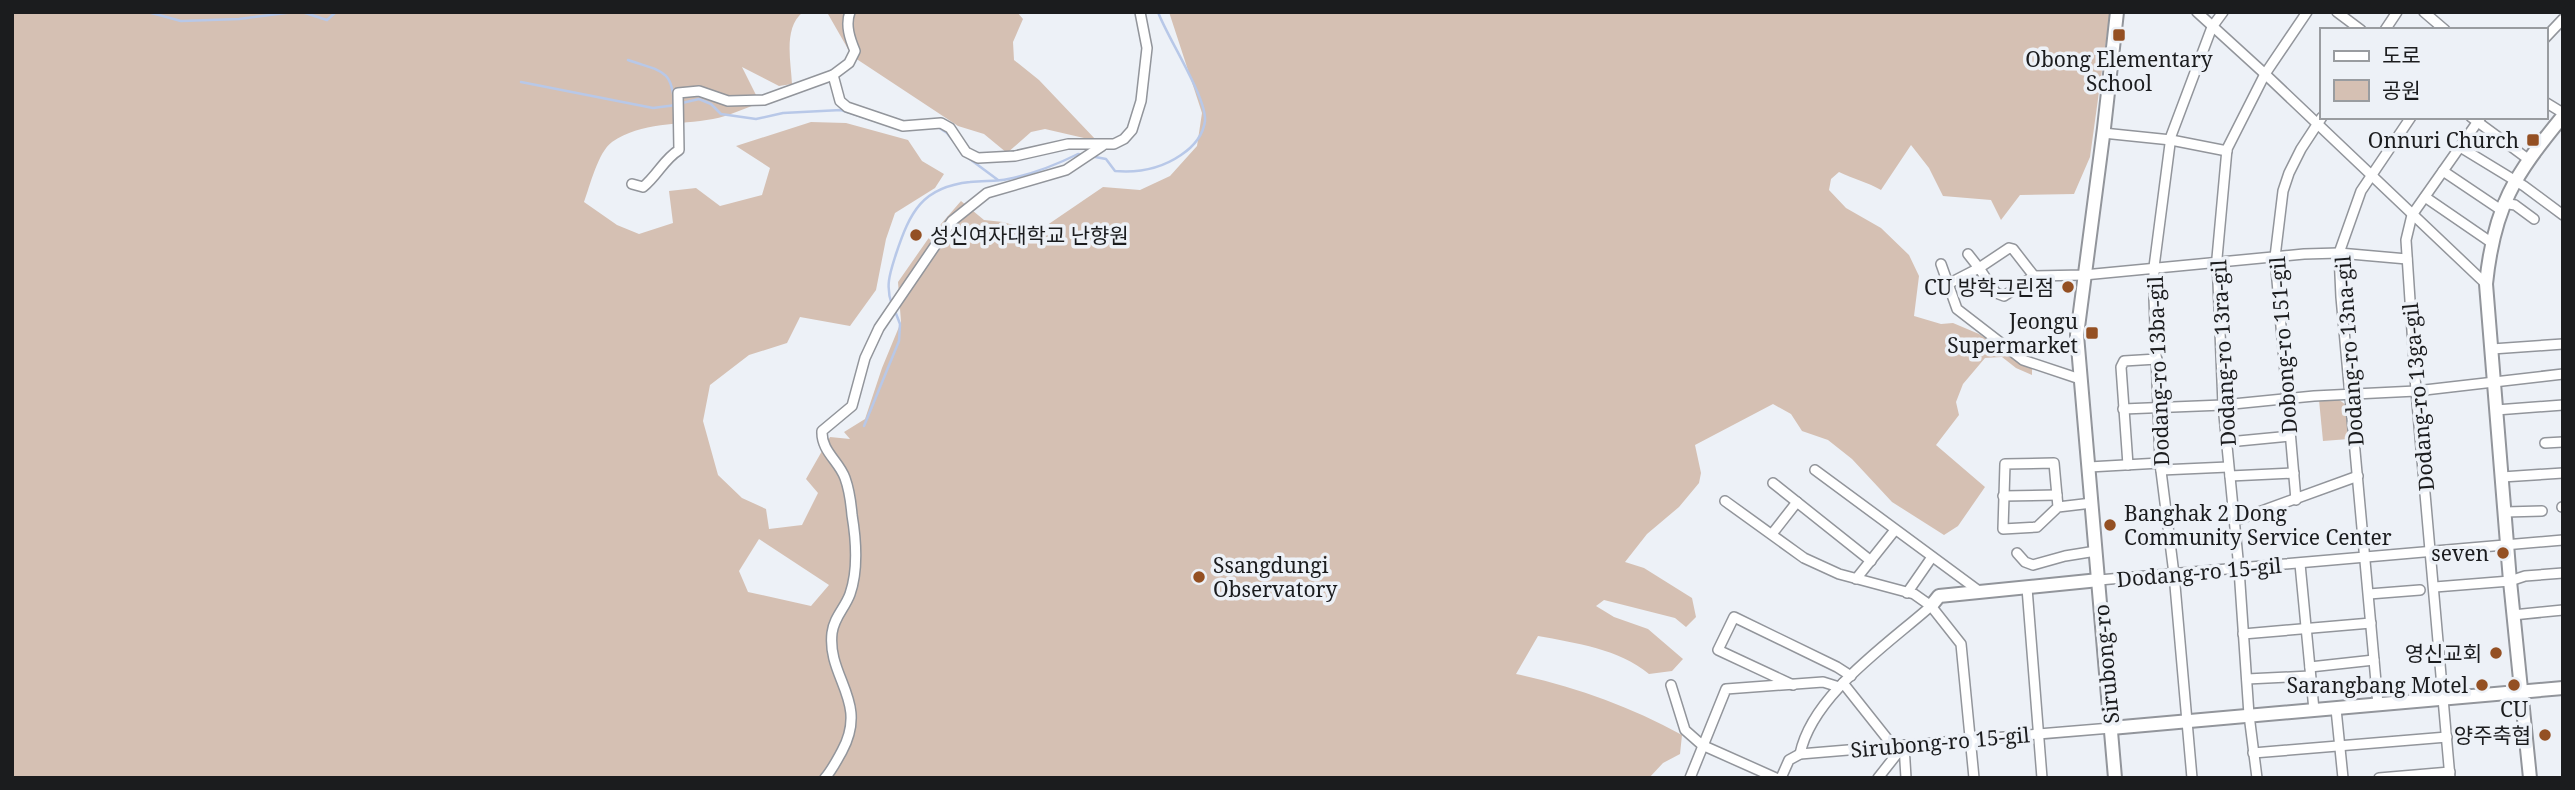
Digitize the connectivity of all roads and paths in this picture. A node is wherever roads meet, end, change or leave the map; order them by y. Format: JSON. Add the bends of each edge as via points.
{"nodes":[{"id":1,"x":850,"y":12,"type":"edge"},
{"id":2,"x":1140,"y":12,"type":"edge"},
{"id":3,"x":2117,"y":12,"type":"edge"},
{"id":4,"x":2197,"y":12,"type":"edge"},
{"id":5,"x":2223,"y":12,"type":"edge"},
{"id":6,"x":2307,"y":12,"type":"edge"},
{"id":7,"x":2337,"y":12,"type":"edge"},
{"id":8,"x":2397,"y":12,"type":"edge"},
{"id":9,"x":2424,"y":12,"type":"edge"},
{"id":10,"x":2563,"y":19,"type":"edge"},
{"id":11,"x":2212,"y":27,"type":"junction"},
{"id":12,"x":2358,"y":28,"type":"edge"},
{"id":13,"x":2386,"y":28,"type":"edge"},
{"id":14,"x":2443,"y":28,"type":"edge"},
{"id":15,"x":2547,"y":36,"type":"edge"},
{"id":16,"x":2265,"y":74,"type":"junction"},
{"id":17,"x":833,"y":75,"type":"junction"},
{"id":18,"x":2547,"y":103,"type":"edge"},
{"id":19,"x":2563,"y":115,"type":"edge"},
{"id":20,"x":2410,"y":119,"type":"edge"},
{"id":21,"x":2476,"y":119,"type":"edge"},
{"id":22,"x":2319,"y":120,"type":"edge"},
{"id":23,"x":2104,"y":133,"type":"junction"},
{"id":24,"x":2171,"y":141,"type":"junction"},
{"id":25,"x":2460,"y":146,"type":"junction"},
{"id":26,"x":1100,"y":147,"type":"junction"},
{"id":27,"x":2227,"y":151,"type":"junction"},
{"id":28,"x":2528,"y":159,"type":"junction"},
{"id":29,"x":2443,"y":171,"type":"junction"},
{"id":30,"x":2371,"y":176,"type":"junction"},
{"id":31,"x":2514,"y":181,"type":"junction"},
{"id":32,"x":632,"y":184,"type":"dead end"},
{"id":33,"x":2425,"y":197,"type":"junction"},
{"id":34,"x":2502,"y":206,"type":"junction"},
{"id":35,"x":2412,"y":215,"type":"junction"},
{"id":36,"x":2563,"y":215,"type":"edge"},
{"id":37,"x":2534,"y":219,"type":"dead end"},
{"id":38,"x":2492,"y":243,"type":"junction"},
{"id":39,"x":2339,"y":253,"type":"junction"},
{"id":40,"x":1968,"y":254,"type":"dead end"},
{"id":41,"x":2275,"y":257,"type":"junction"},
{"id":42,"x":2407,"y":259,"type":"junction"},
{"id":43,"x":2217,"y":261,"type":"junction"},
{"id":44,"x":1941,"y":264,"type":"dead end"},
{"id":45,"x":2154,"y":267,"type":"junction"},
{"id":46,"x":1979,"y":268,"type":"junction"},
{"id":47,"x":2084,"y":275,"type":"junction"},
{"id":48,"x":2034,"y":276,"type":"junction"},
{"id":49,"x":1948,"y":284,"type":"junction"},
{"id":50,"x":2486,"y":284,"type":"junction"},
{"id":51,"x":2563,"y":344,"type":"edge"},
{"id":52,"x":2492,"y":349,"type":"junction"},
{"id":53,"x":2157,"y":359,"type":"junction"},
{"id":54,"x":2563,"y":374,"type":"edge"},
{"id":55,"x":2080,"y":379,"type":"junction"},
{"id":56,"x":2494,"y":383,"type":"junction"},
{"id":57,"x":2416,"y":391,"type":"junction"},
{"id":58,"x":2350,"y":395,"type":"junction"},
{"id":59,"x":2287,"y":399,"type":"junction"},
{"id":60,"x":2223,"y":405,"type":"junction"},
{"id":61,"x":2563,"y":405,"type":"edge"},
{"id":62,"x":2160,"y":408,"type":"junction"},
{"id":63,"x":2123,"y":409,"type":"junction"},
{"id":64,"x":2496,"y":410,"type":"junction"},
{"id":65,"x":2290,"y":436,"type":"junction"},
{"id":66,"x":2228,"y":442,"type":"junction"},
{"id":67,"x":2563,"y":442,"type":"edge"},
{"id":68,"x":2545,"y":443,"type":"dead end"},
{"id":69,"x":2128,"y":465,"type":"junction"},
{"id":70,"x":2089,"y":467,"type":"junction"},
{"id":71,"x":2161,"y":467,"type":"junction"},
{"id":72,"x":1815,"y":470,"type":"dead end"},
{"id":73,"x":2229,"y":471,"type":"junction"},
{"id":74,"x":2294,"y":472,"type":"junction"},
{"id":75,"x":2563,"y":473,"type":"edge"},
{"id":76,"x":2358,"y":477,"type":"junction"},
{"id":77,"x":2502,"y":477,"type":"junction"},
{"id":78,"x":1773,"y":484,"type":"dead end"},
{"id":79,"x":2057,"y":495,"type":"junction"},
{"id":80,"x":2003,"y":496,"type":"junction"},
{"id":81,"x":2296,"y":500,"type":"junction"},
{"id":82,"x":1725,"y":501,"type":"dead end"},
{"id":83,"x":1797,"y":502,"type":"junction"},
{"id":84,"x":2092,"y":503,"type":"junction"},
{"id":85,"x":2058,"y":507,"type":"junction"},
{"id":86,"x":2542,"y":511,"type":"dead end"},
{"id":87,"x":2505,"y":512,"type":"junction"},
{"id":88,"x":2234,"y":521,"type":"junction"},
{"id":89,"x":1895,"y":530,"type":"junction"},
{"id":90,"x":1772,"y":534,"type":"junction"},
{"id":91,"x":2563,"y":540,"type":"edge"},
{"id":92,"x":2507,"y":544,"type":"junction"},
{"id":93,"x":2096,"y":551,"type":"junction"},
{"id":94,"x":2432,"y":552,"type":"junction"},
{"id":95,"x":2017,"y":553,"type":"dead end"},
{"id":96,"x":1932,"y":557,"type":"junction"},
{"id":97,"x":2366,"y":557,"type":"junction"},
{"id":98,"x":1871,"y":561,"type":"junction"},
{"id":99,"x":2300,"y":564,"type":"junction"},
{"id":100,"x":2239,"y":569,"type":"junction"},
{"id":101,"x":2563,"y":573,"type":"edge"},
{"id":102,"x":2175,"y":574,"type":"junction"},
{"id":103,"x":1856,"y":579,"type":"junction"},
{"id":104,"x":2099,"y":580,"type":"junction"},
{"id":105,"x":2510,"y":581,"type":"junction"},
{"id":106,"x":2435,"y":587,"type":"junction"},
{"id":107,"x":2027,"y":588,"type":"junction"},
{"id":108,"x":2420,"y":590,"type":"dead end"},
{"id":109,"x":1979,"y":591,"type":"junction"},
{"id":110,"x":1907,"y":593,"type":"junction"},
{"id":111,"x":2369,"y":594,"type":"junction"},
{"id":112,"x":1931,"y":606,"type":"junction"},
{"id":113,"x":2563,"y":610,"type":"edge"},
{"id":114,"x":2513,"y":615,"type":"junction"},
{"id":115,"x":2371,"y":623,"type":"junction"},
{"id":116,"x":2306,"y":630,"type":"junction"},
{"id":117,"x":2243,"y":634,"type":"junction"},
{"id":118,"x":2374,"y":660,"type":"junction"},
{"id":119,"x":2310,"y":671,"type":"junction"},
{"id":120,"x":2247,"y":679,"type":"junction"},
{"id":121,"x":1844,"y":682,"type":"junction"},
{"id":122,"x":1671,"y":685,"type":"dead end"},
{"id":123,"x":1793,"y":685,"type":"junction"},
{"id":124,"x":2563,"y":688,"type":"edge"},
{"id":125,"x":2520,"y":691,"type":"junction"},
{"id":126,"x":2445,"y":698,"type":"junction"},
{"id":127,"x":2378,"y":704,"type":"junction"},
{"id":128,"x":2336,"y":709,"type":"junction"},
{"id":129,"x":2314,"y":710,"type":"junction"},
{"id":130,"x":2249,"y":715,"type":"junction"},
{"id":131,"x":2188,"y":722,"type":"junction"},
{"id":132,"x":2111,"y":728,"type":"junction"},
{"id":133,"x":2038,"y":734,"type":"junction"},
{"id":134,"x":2447,"y":737,"type":"junction"},
{"id":135,"x":1970,"y":740,"type":"junction"},
{"id":136,"x":1702,"y":745,"type":"junction"},
{"id":137,"x":1904,"y":745,"type":"junction"},
{"id":138,"x":1893,"y":746,"type":"junction"},
{"id":139,"x":2340,"y":747,"type":"junction"},
{"id":140,"x":2253,"y":753,"type":"junction"},
{"id":141,"x":1800,"y":754,"type":"junction"},
{"id":142,"x":2450,"y":775,"type":"edge"},
{"id":143,"x":825,"y":778,"type":"edge"},
{"id":144,"x":1690,"y":778,"type":"edge"},
{"id":145,"x":1776,"y":778,"type":"edge"},
{"id":146,"x":1781,"y":778,"type":"edge"},
{"id":147,"x":1878,"y":778,"type":"edge"},
{"id":148,"x":1906,"y":778,"type":"edge"},
{"id":149,"x":1974,"y":778,"type":"edge"},
{"id":150,"x":2042,"y":778,"type":"edge"},
{"id":151,"x":2115,"y":778,"type":"edge"},
{"id":152,"x":2192,"y":778,"type":"edge"},
{"id":153,"x":2257,"y":778,"type":"edge"},
{"id":154,"x":2343,"y":778,"type":"edge"},
{"id":155,"x":2379,"y":778,"type":"edge"},
{"id":156,"x":2530,"y":778,"type":"edge"}],
"edges":[{"from":1,"to":17,"type":"street","via":[[849,37],[855,51],[849,63]]},
{"from":2,"to":26,"type":"street","via":[[1147,54],[1137,119],[1122,140]]},
{"from":3,"to":23,"type":"street","name":"Sirubong-ro"},
{"from":4,"to":11,"type":"street"},
{"from":5,"to":11,"type":"street","name":"Dodang-ro 13ba-gil"},
{"from":6,"to":16,"type":"street","name":"Dodang-ro 13ra-gil"},
{"from":7,"to":12,"type":"street"},
{"from":8,"to":13,"type":"street"},
{"from":9,"to":14,"type":"street"},
{"from":10,"to":15,"type":"street"},
{"from":11,"to":16,"type":"street"},
{"from":11,"to":24,"type":"street","name":"Dodang-ro 13ba-gil"},
{"from":16,"to":22,"type":"street"},
{"from":16,"to":27,"type":"street","name":"Dodang-ro 13ra-gil"},
{"from":17,"to":26,"type":"street","via":[[840,100],[847,107],[903,126],[941,122],[975,158],[1015,156],[1068,144]]},
{"from":17,"to":32,"type":"street","via":[[764,100],[735,102],[699,91],[678,93],[679,150],[643,187]]},
{"from":18,"to":19,"type":"street"},
{"from":19,"to":28,"type":"street"},
{"from":20,"to":30,"type":"street","name":"Dodang-ro 13na-gil"},
{"from":21,"to":25,"type":"street","name":"Dodang-ro 13ga-gil"},
{"from":21,"to":28,"type":"street"},
{"from":22,"to":30,"type":"street"},
{"from":22,"to":41,"type":"street","name":"Dobong-ro 151-gil","via":[[2283,191]]},
{"from":23,"to":24,"type":"street"},
{"from":23,"to":47,"type":"street","name":"Sirubong-ro"},
{"from":24,"to":27,"type":"street"},
{"from":24,"to":45,"type":"street","name":"Dodang-ro 13ba-gil"},
{"from":25,"to":29,"type":"street","name":"Dodang-ro 13ga-gil"},
{"from":25,"to":31,"type":"street"},
{"from":26,"to":143,"type":"street","via":[[1066,170],[987,193],[943,232],[879,328],[852,406],[822,435],[845,479],[855,560],[851,592],[832,636],[852,722],[847,742]]},
{"from":27,"to":43,"type":"street","name":"Dodang-ro 13ra-gil"},
{"from":28,"to":31,"type":"street"},
{"from":29,"to":33,"type":"street","name":"Dodang-ro 13ga-gil"},
{"from":29,"to":34,"type":"street"},
{"from":30,"to":35,"type":"street"},
{"from":30,"to":39,"type":"street","name":"Dodang-ro 13na-gil"},
{"from":31,"to":34,"type":"street"},
{"from":31,"to":36,"type":"street"},
{"from":33,"to":35,"type":"street","name":"Dodang-ro 13ga-gil"},
{"from":33,"to":38,"type":"street"},
{"from":34,"to":37,"type":"street","via":[[2515,205]]},
{"from":34,"to":38,"type":"street"},
{"from":35,"to":42,"type":"street","name":"Dodang-ro 13ga-gil"},
{"from":35,"to":50,"type":"street"},
{"from":38,"to":50,"type":"street"},
{"from":39,"to":41,"type":"street"},
{"from":39,"to":42,"type":"street"},
{"from":39,"to":58,"type":"street","name":"Dodang-ro 13na-gil"},
{"from":40,"to":46,"type":"street"},
{"from":41,"to":43,"type":"street"},
{"from":41,"to":59,"type":"street","name":"Dobong-ro 151-gil"},
{"from":42,"to":57,"type":"street","name":"Dodang-ro 13ga-gil"},
{"from":43,"to":45,"type":"street"},
{"from":43,"to":60,"type":"street","name":"Dodang-ro 13ra-gil"},
{"from":44,"to":49,"type":"street"},
{"from":45,"to":47,"type":"street"},
{"from":45,"to":53,"type":"street","name":"Dodang-ro 13ba-gil"},
{"from":46,"to":48,"type":"street","via":[[2009,248]]},
{"from":46,"to":48,"type":"street","via":[[2001,296]]},
{"from":46,"to":49,"type":"street"},
{"from":47,"to":48,"type":"street"},
{"from":47,"to":55,"type":"street","name":"Sirubong-ro","via":[[2077,335]]},
{"from":49,"to":55,"type":"street","via":[[1957,309],[2002,345],[2038,366]]},
{"from":50,"to":52,"type":"street"},
{"from":51,"to":52,"type":"street"},
{"from":52,"to":56,"type":"street"},
{"from":53,"to":62,"type":"street","name":"Dodang-ro 13ba-gil"},
{"from":53,"to":63,"type":"street","via":[[2122,363]]},
{"from":54,"to":56,"type":"street"},
{"from":55,"to":70,"type":"street","name":"Sirubong-ro"},
{"from":56,"to":57,"type":"street"},
{"from":56,"to":64,"type":"street"},
{"from":57,"to":58,"type":"street"},
{"from":57,"to":94,"type":"street","name":"Dodang-ro 13ga-gil"},
{"from":58,"to":59,"type":"street"},
{"from":58,"to":76,"type":"street","name":"Dodang-ro 13na-gil"},
{"from":59,"to":60,"type":"street"},
{"from":59,"to":65,"type":"street","name":"Dobong-ro 151-gil"},
{"from":60,"to":62,"type":"street"},
{"from":60,"to":66,"type":"street","name":"Dodang-ro 13ra-gil"},
{"from":61,"to":64,"type":"street"},
{"from":62,"to":63,"type":"street"},
{"from":62,"to":71,"type":"street","name":"Dodang-ro 13ba-gil"},
{"from":63,"to":69,"type":"street"},
{"from":64,"to":77,"type":"street"},
{"from":65,"to":66,"type":"street"},
{"from":65,"to":74,"type":"street","name":"Dobong-ro 151-gil"},
{"from":66,"to":73,"type":"street","name":"Dodang-ro 13ra-gil"},
{"from":67,"to":68,"type":"street"},
{"from":69,"to":70,"type":"street"},
{"from":69,"to":71,"type":"street"},
{"from":70,"to":84,"type":"street","name":"Sirubong-ro"},
{"from":71,"to":73,"type":"street"},
{"from":71,"to":102,"type":"street","name":"Dodang-ro 13ba-gil"},
{"from":72,"to":89,"type":"street"},
{"from":73,"to":74,"type":"street"},
{"from":73,"to":88,"type":"street","name":"Dodang-ro 13ra-gil"},
{"from":74,"to":81,"type":"street","name":"Dobong-ro 151-gil"},
{"from":75,"to":77,"type":"street"},
{"from":76,"to":81,"type":"street","name":"Dodang-ro 13na-gil"},
{"from":76,"to":97,"type":"street","name":"Dodang-ro 13na-gil"},
{"from":77,"to":87,"type":"street"},
{"from":78,"to":83,"type":"street"},
{"from":79,"to":80,"type":"street"},
{"from":79,"to":80,"type":"street","via":[[2054,463],[2008,462],[2003,468]]},
{"from":79,"to":85,"type":"street"},
{"from":80,"to":85,"type":"street","via":[[2003,529],[2037,527]]},
{"from":81,"to":88,"type":"street","name":"Dodang-ro 13na-gil"},
{"from":82,"to":90,"type":"street"},
{"from":83,"to":90,"type":"street"},
{"from":83,"to":98,"type":"street"},
{"from":84,"to":85,"type":"street"},
{"from":84,"to":93,"type":"street","name":"Sirubong-ro"},
{"from":86,"to":87,"type":"street"},
{"from":87,"to":92,"type":"street"},
{"from":88,"to":100,"type":"street","name":"Dodang-ro 13ra-gil"},
{"from":89,"to":96,"type":"street"},
{"from":89,"to":98,"type":"street"},
{"from":90,"to":103,"type":"street","via":[[1804,558]]},
{"from":91,"to":92,"type":"street","name":"Dodang-ro 15-gil"},
{"from":92,"to":94,"type":"street","name":"Dodang-ro 15-gil"},
{"from":92,"to":105,"type":"street"},
{"from":93,"to":95,"type":"street","via":[[2033,565]]},
{"from":93,"to":104,"type":"street","name":"Sirubong-ro"},
{"from":94,"to":97,"type":"street","name":"Dodang-ro 15-gil"},
{"from":94,"to":106,"type":"street","name":"Dodang-ro 13ga-gil"},
{"from":96,"to":109,"type":"street"},
{"from":96,"to":110,"type":"street"},
{"from":97,"to":99,"type":"street","name":"Dodang-ro 15-gil"},
{"from":97,"to":111,"type":"street","name":"Dodang-ro 13na-gil"},
{"from":98,"to":103,"type":"street"},
{"from":99,"to":100,"type":"street","name":"Dodang-ro 15-gil"},
{"from":99,"to":116,"type":"street"},
{"from":100,"to":102,"type":"street","name":"Dodang-ro 15-gil"},
{"from":100,"to":117,"type":"street","name":"Dodang-ro 13ra-gil"},
{"from":101,"to":105,"type":"street"},
{"from":102,"to":104,"type":"street","name":"Dodang-ro 15-gil"},
{"from":102,"to":131,"type":"street","name":"Dodang-ro 13ba-gil"},
{"from":103,"to":110,"type":"street"},
{"from":104,"to":107,"type":"street"},
{"from":104,"to":132,"type":"street","name":"Sirubong-ro"},
{"from":105,"to":106,"type":"street"},
{"from":105,"to":114,"type":"street"},
{"from":106,"to":126,"type":"street","name":"Dodang-ro 13ga-gil"},
{"from":107,"to":109,"type":"street"},
{"from":107,"to":133,"type":"street"},
{"from":108,"to":111,"type":"street"},
{"from":109,"to":112,"type":"street","via":[[1939,596]]},
{"from":110,"to":112,"type":"street"},
{"from":111,"to":115,"type":"street","name":"Dodang-ro 13na-gil"},
{"from":112,"to":121,"type":"street"},
{"from":112,"to":135,"type":"street","via":[[1961,644]]},
{"from":113,"to":114,"type":"street"},
{"from":114,"to":125,"type":"street"},
{"from":115,"to":116,"type":"street"},
{"from":115,"to":118,"type":"street","name":"Dodang-ro 13na-gil"},
{"from":116,"to":117,"type":"street"},
{"from":116,"to":119,"type":"street"},
{"from":117,"to":120,"type":"street","name":"Dodang-ro 13ra-gil"},
{"from":118,"to":119,"type":"street"},
{"from":118,"to":127,"type":"street","name":"Dodang-ro 13na-gil"},
{"from":119,"to":120,"type":"street"},
{"from":119,"to":129,"type":"street"},
{"from":120,"to":130,"type":"street","name":"Dodang-ro 13ra-gil"},
{"from":121,"to":123,"type":"street"},
{"from":121,"to":123,"type":"street","via":[[1837,667],[1734,617],[1718,650]]},
{"from":121,"to":138,"type":"street"},
{"from":121,"to":141,"type":"street","via":[[1808,729]]},
{"from":122,"to":136,"type":"street","via":[[1685,730]]},
{"from":123,"to":136,"type":"street","via":[[1726,689]]},
{"from":124,"to":125,"type":"street"},
{"from":125,"to":126,"type":"street"},
{"from":125,"to":156,"type":"street"},
{"from":126,"to":127,"type":"street"},
{"from":126,"to":134,"type":"street","name":"Dodang-ro 13ga-gil"},
{"from":127,"to":128,"type":"street"},
{"from":128,"to":129,"type":"street"},
{"from":128,"to":139,"type":"street"},
{"from":129,"to":130,"type":"street"},
{"from":130,"to":131,"type":"street"},
{"from":130,"to":140,"type":"street","name":"Dodang-ro 13ra-gil"},
{"from":131,"to":132,"type":"street"},
{"from":131,"to":152,"type":"street","name":"Dodang-ro 13ba-gil"},
{"from":132,"to":133,"type":"street","name":"Sirubong-ro 15-gil"},
{"from":132,"to":151,"type":"street","name":"Sirubong-ro"},
{"from":133,"to":135,"type":"street","name":"Sirubong-ro 15-gil"},
{"from":133,"to":150,"type":"street"},
{"from":134,"to":139,"type":"street"},
{"from":134,"to":142,"type":"street","name":"Dodang-ro 13ga-gil"},
{"from":135,"to":137,"type":"street","name":"Sirubong-ro 15-gil"},
{"from":135,"to":149,"type":"street"},
{"from":136,"to":144,"type":"street"},
{"from":136,"to":145,"type":"street"},
{"from":137,"to":138,"type":"street","name":"Sirubong-ro 15-gil"},
{"from":137,"to":147,"type":"street"},
{"from":137,"to":148,"type":"street"},
{"from":138,"to":141,"type":"street","name":"Sirubong-ro 15-gil"},
{"from":139,"to":140,"type":"street"},
{"from":139,"to":154,"type":"street"},
{"from":140,"to":153,"type":"street","name":"Dodang-ro 13ra-gil"},
{"from":141,"to":146,"type":"street","via":[[1789,760]]},
{"from":142,"to":155,"type":"street"}]}
